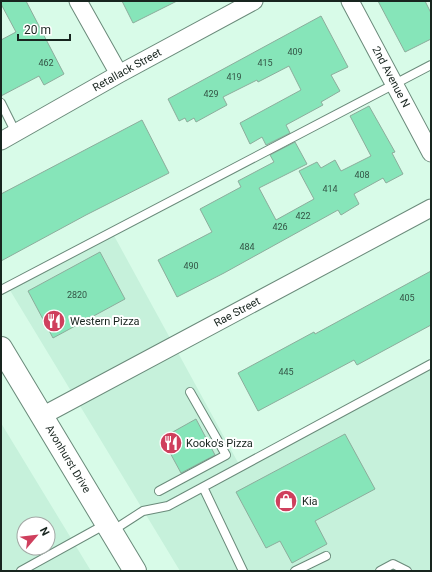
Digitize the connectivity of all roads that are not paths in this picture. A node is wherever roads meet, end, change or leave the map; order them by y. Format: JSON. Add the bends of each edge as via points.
{"nodes":[{"id":1,"x":78,"y":1,"type":"edge"},
{"id":2,"x":254,"y":1,"type":"edge"},
{"id":3,"x":350,"y":1,"type":"edge"},
{"id":4,"x":431,"y":65,"type":"edge"},
{"id":5,"x":118,"y":74,"type":"junction"},
{"id":6,"x":395,"y":84,"type":"junction"},
{"id":7,"x":1,"y":103,"type":"edge"},
{"id":8,"x":16,"y":133,"type":"junction"},
{"id":9,"x":1,"y":141,"type":"edge"},
{"id":10,"x":431,"y":153,"type":"edge"},
{"id":11,"x":431,"y":208,"type":"edge"},
{"id":12,"x":1,"y":290,"type":"edge"},
{"id":13,"x":1,"y":348,"type":"edge"},
{"id":14,"x":431,"y":364,"type":"edge"},
{"id":15,"x":190,"y":392,"type":"dead end"},
{"id":16,"x":42,"y":416,"type":"junction"},
{"id":17,"x":203,"y":488,"type":"junction"},
{"id":18,"x":158,"y":491,"type":"dead end"},
{"id":19,"x":109,"y":527,"type":"junction"},
{"id":20,"x":326,"y":556,"type":"dead end"},
{"id":21,"x":21,"y":571,"type":"edge"},
{"id":22,"x":135,"y":571,"type":"edge"},
{"id":23,"x":243,"y":571,"type":"edge"},
{"id":24,"x":295,"y":571,"type":"edge"},
{"id":25,"x":380,"y":571,"type":"edge"},
{"id":26,"x":407,"y":571,"type":"edge"}],
"edges":[{"from":1,"to":5,"type":"street"},
{"from":2,"to":5,"type":"street","name":"Retallack Street"},
{"from":3,"to":6,"type":"street","name":"2nd Avenue N"},
{"from":4,"to":6,"type":"lane"},
{"from":5,"to":8,"type":"street","name":"Retallack Street"},
{"from":6,"to":10,"type":"street","name":"2nd Avenue N"},
{"from":6,"to":12,"type":"lane"},
{"from":7,"to":8,"type":"lane"},
{"from":8,"to":9,"type":"street","name":"Retallack Street"},
{"from":11,"to":16,"type":"street","name":"Rae Street"},
{"from":13,"to":16,"type":"street","name":"Avonhurst Drive"},
{"from":14,"to":17,"type":"lane"},
{"from":15,"to":18,"type":"lane","via":[[226,455]]},
{"from":16,"to":19,"type":"street","name":"Avonhurst Drive"},
{"from":17,"to":19,"type":"lane","via":[[168,506],[143,511]]},
{"from":17,"to":23,"type":"lane"},
{"from":19,"to":21,"type":"lane"},
{"from":19,"to":22,"type":"street","name":"Avonhurst Drive"},
{"from":20,"to":24,"type":"lane"},
{"from":25,"to":26,"type":"lane","via":[[393,564]]}]}
